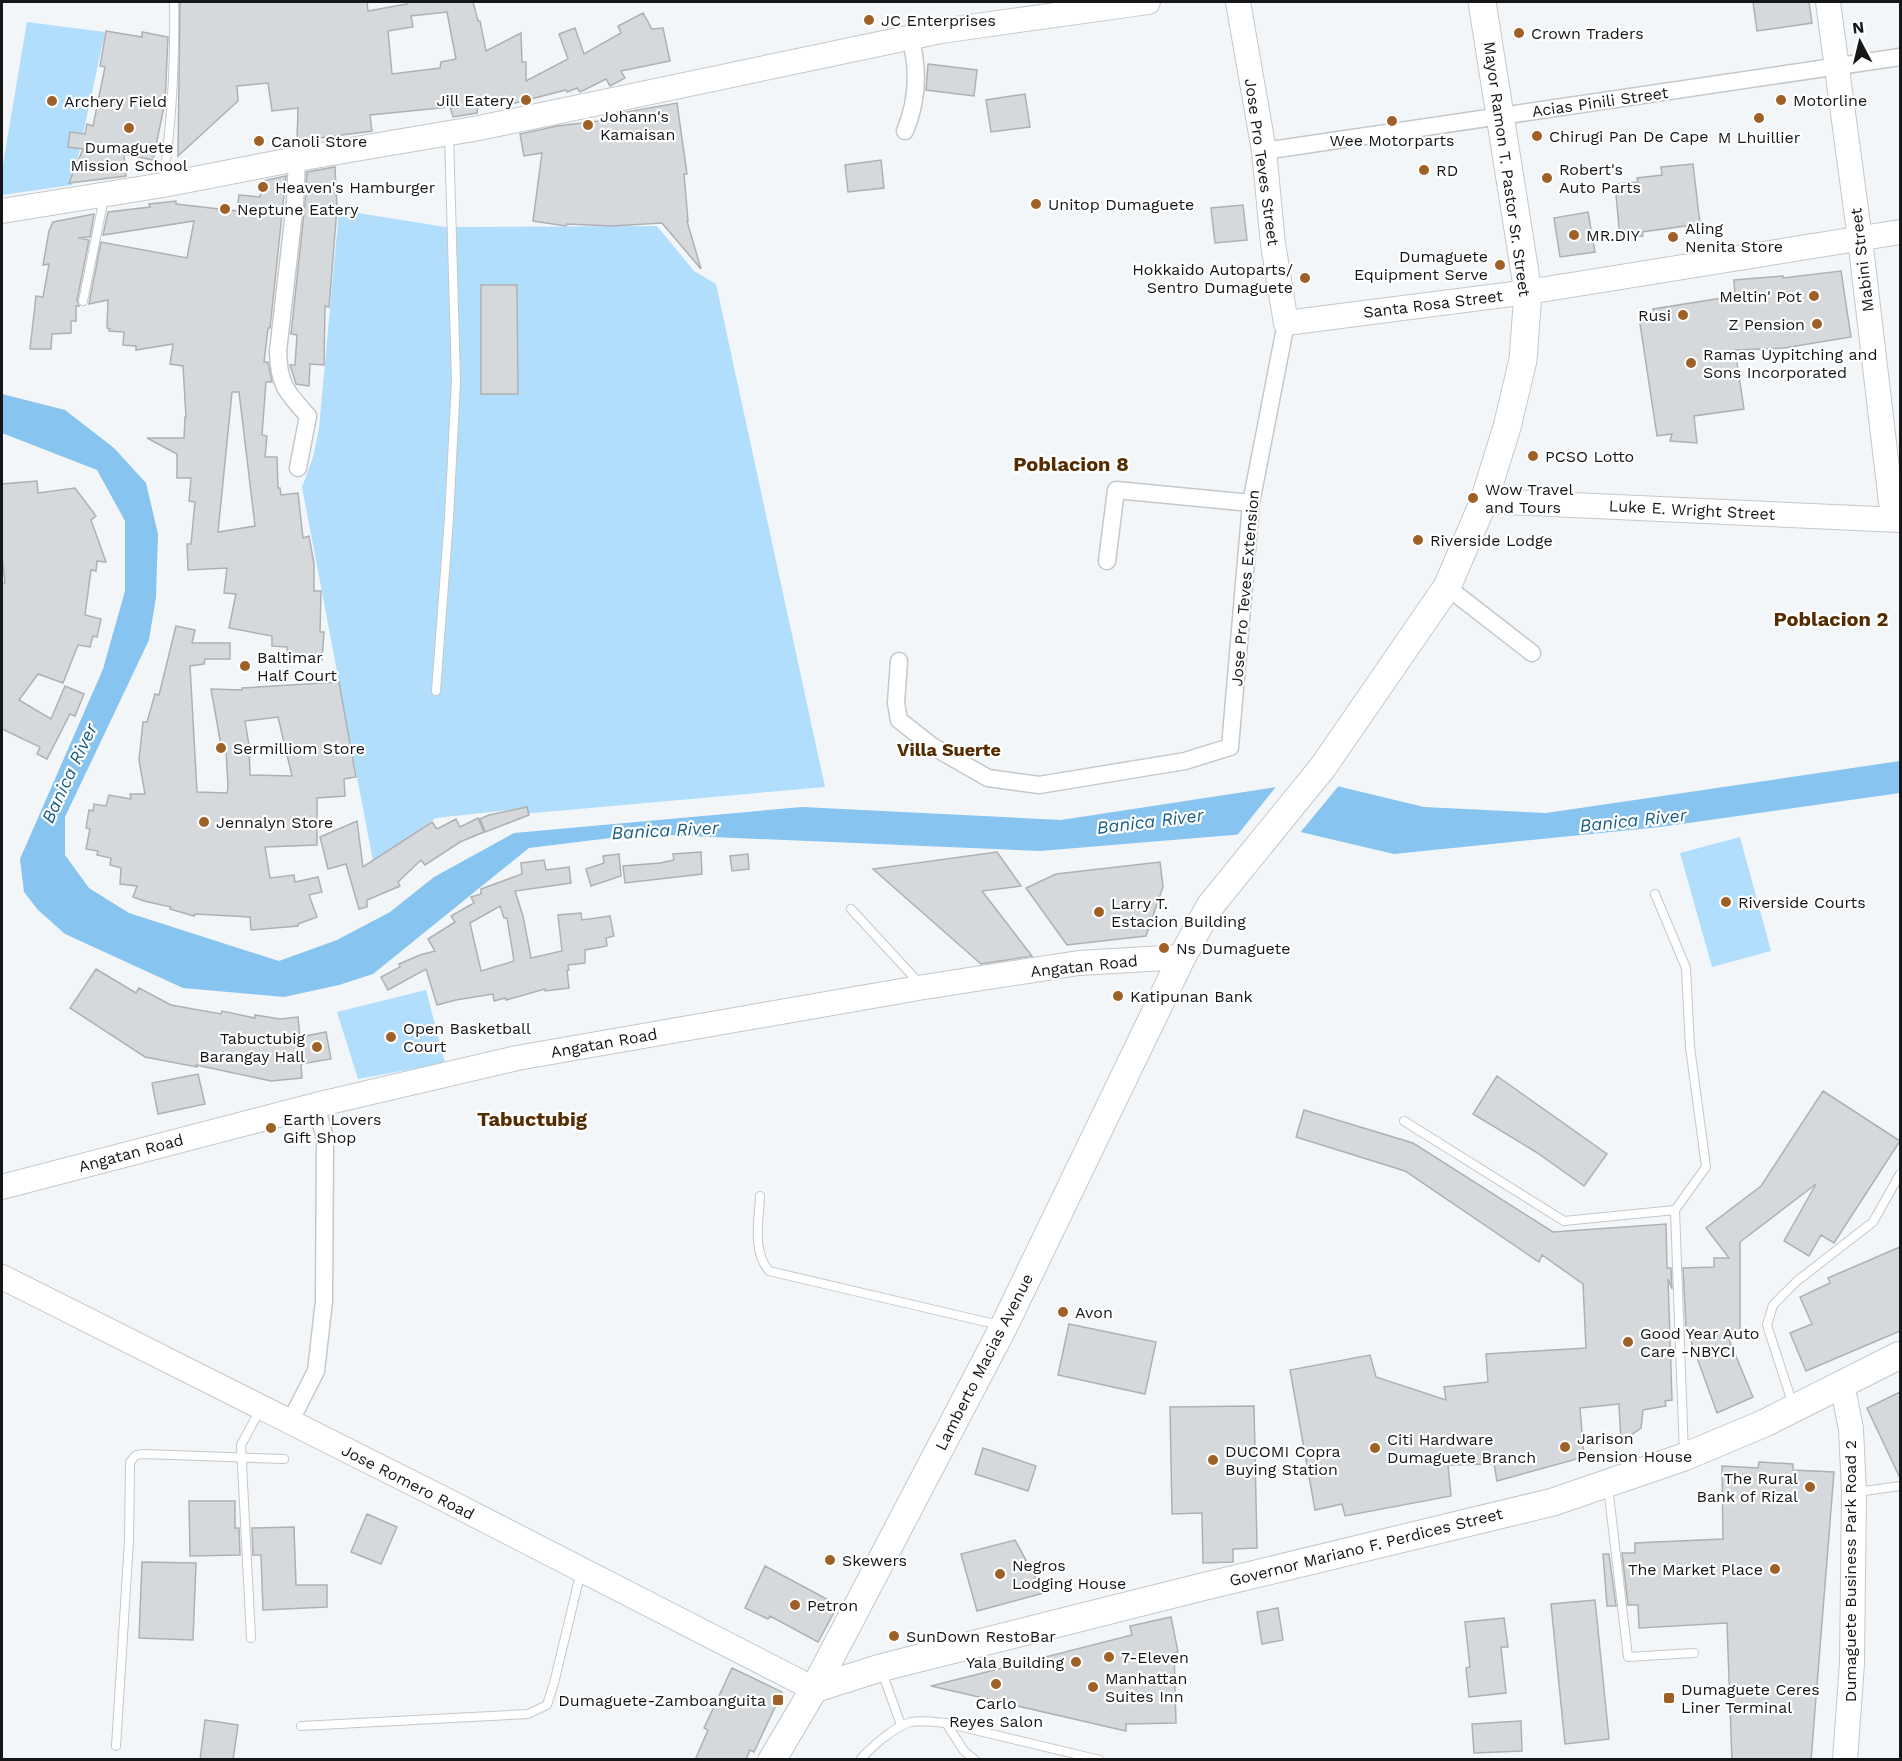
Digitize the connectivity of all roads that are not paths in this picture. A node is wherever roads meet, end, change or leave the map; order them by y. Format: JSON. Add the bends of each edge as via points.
{"nodes":[{"id":1,"x":174,"y":2,"type":"edge"},
{"id":2,"x":1148,"y":2,"type":"edge"},
{"id":3,"x":1238,"y":2,"type":"edge"},
{"id":4,"x":1482,"y":2,"type":"edge"},
{"id":5,"x":1828,"y":2,"type":"edge"},
{"id":6,"x":910,"y":37,"type":"junction"},
{"id":7,"x":1900,"y":57,"type":"edge"},
{"id":8,"x":1838,"y":67,"type":"junction"},
{"id":9,"x":1500,"y":116,"type":"junction"},
{"id":10,"x":905,"y":131,"type":"dead end"},
{"id":11,"x":449,"y":133,"type":"junction"},
{"id":12,"x":1264,"y":152,"type":"junction"},
{"id":13,"x":297,"y":159,"type":"junction"},
{"id":14,"x":163,"y":185,"type":"junction"},
{"id":15,"x":105,"y":194,"type":"junction"},
{"id":16,"x":2,"y":211,"type":"edge"},
{"id":17,"x":1900,"y":232,"type":"edge"},
{"id":18,"x":1860,"y":239,"type":"junction"},
{"id":19,"x":1528,"y":292,"type":"junction"},
{"id":20,"x":84,"y":301,"type":"dead end"},
{"id":21,"x":1286,"y":323,"type":"junction"},
{"id":22,"x":298,"y":468,"type":"dead end"},
{"id":23,"x":1484,"y":501,"type":"junction"},
{"id":24,"x":1251,"y":503,"type":"junction"},
{"id":25,"x":1897,"y":520,"type":"edge"},
{"id":26,"x":1107,"y":561,"type":"dead end"},
{"id":27,"x":1447,"y":587,"type":"junction"},
{"id":28,"x":1532,"y":653,"type":"dead end"},
{"id":29,"x":899,"y":661,"type":"dead end"},
{"id":30,"x":436,"y":691,"type":"dead end"},
{"id":31,"x":1655,"y":894,"type":"dead end"},
{"id":32,"x":851,"y":909,"type":"dead end"},
{"id":33,"x":1182,"y":957,"type":"junction"},
{"id":34,"x":924,"y":987,"type":"junction"},
{"id":35,"x":316,"y":1105,"type":"junction"},
{"id":36,"x":1404,"y":1121,"type":"dead end"},
{"id":37,"x":1900,"y":1174,"type":"edge"},
{"id":38,"x":2,"y":1187,"type":"edge"},
{"id":39,"x":760,"y":1196,"type":"dead end"},
{"id":40,"x":1675,"y":1210,"type":"junction"},
{"id":41,"x":2,"y":1277,"type":"edge"},
{"id":42,"x":1004,"y":1326,"type":"junction"},
{"id":43,"x":1900,"y":1355,"type":"edge"},
{"id":44,"x":1842,"y":1384,"type":"junction"},
{"id":45,"x":262,"y":1408,"type":"junction"},
{"id":46,"x":1794,"y":1408,"type":"junction"},
{"id":47,"x":290,"y":1422,"type":"junction"},
{"id":48,"x":241,"y":1457,"type":"junction"},
{"id":49,"x":1684,"y":1457,"type":"junction"},
{"id":50,"x":284,"y":1459,"type":"dead end"},
{"id":51,"x":1607,"y":1483,"type":"junction"},
{"id":52,"x":1900,"y":1486,"type":"edge"},
{"id":53,"x":1854,"y":1492,"type":"junction"},
{"id":54,"x":581,"y":1569,"type":"junction"},
{"id":55,"x":251,"y":1638,"type":"dead end"},
{"id":56,"x":1694,"y":1653,"type":"dead end"},
{"id":57,"x":880,"y":1668,"type":"junction"},
{"id":58,"x":814,"y":1689,"type":"junction"},
{"id":59,"x":946,"y":1723,"type":"junction"},
{"id":60,"x":901,"y":1725,"type":"junction"},
{"id":61,"x":301,"y":1726,"type":"dead end"},
{"id":62,"x":116,"y":1746,"type":"dead end"},
{"id":63,"x":772,"y":1760,"type":"edge"},
{"id":64,"x":860,"y":1760,"type":"edge"},
{"id":65,"x":975,"y":1760,"type":"edge"},
{"id":66,"x":1100,"y":1760,"type":"edge"},
{"id":67,"x":1845,"y":1760,"type":"edge"}],
"edges":[{"from":1,"to":14,"type":"lane","via":[[175,66]]},
{"from":2,"to":6,"type":"street"},
{"from":3,"to":12,"type":"street","name":"Jose Pro Teves Street"},
{"from":4,"to":9,"type":"main road","name":"Mayor Ramon T. Pastor Sr. Street"},
{"from":5,"to":8,"type":"street","name":"Mabini Street"},
{"from":6,"to":10,"type":"street","via":[[915,53],[915,104]]},
{"from":6,"to":11,"type":"street"},
{"from":7,"to":8,"type":"street","name":"Acias Pinili Street"},
{"from":8,"to":9,"type":"street","name":"Acias Pinili Street"},
{"from":8,"to":18,"type":"street","name":"Mabini Street"},
{"from":9,"to":12,"type":"street","name":"Acias Pinili Street"},
{"from":9,"to":19,"type":"main road","name":"Mayor Ramon T. Pastor Sr. Street"},
{"from":11,"to":13,"type":"street"},
{"from":11,"to":30,"type":"lane","via":[[456,381]]},
{"from":12,"to":21,"type":"street","name":"Jose Pro Teves Street"},
{"from":13,"to":14,"type":"street"},
{"from":13,"to":22,"type":"street","via":[[278,351],[279,374],[289,394],[308,416]]},
{"from":14,"to":15,"type":"street"},
{"from":15,"to":16,"type":"street"},
{"from":15,"to":20,"type":"lane"},
{"from":17,"to":18,"type":"street","name":"Santa Rosa Street"},
{"from":18,"to":19,"type":"street","name":"Santa Rosa Street"},
{"from":18,"to":25,"type":"street","name":"Mabini Street"},
{"from":19,"to":21,"type":"street","name":"Santa Rosa Street"},
{"from":19,"to":23,"type":"main road","name":"Mayor Ramon T. Pastor Sr. Street","via":[[1523,360]]},
{"from":21,"to":24,"type":"street","name":"Jose Pro Teves Extension"},
{"from":23,"to":25,"type":"street","name":"Luke E. Wright Street"},
{"from":23,"to":27,"type":"main road","name":"Mayor Ramon T. Pastor Sr. Street"},
{"from":24,"to":26,"type":"street","via":[[1116,490]]},
{"from":24,"to":29,"type":"street","name":"Jose Pro Teves Extension","via":[[1230,747],[1185,761],[1039,785],[988,778],[932,746],[899,720]]},
{"from":27,"to":28,"type":"street"},
{"from":27,"to":33,"type":"main road","name":"Mayor Ramon T. Pastor Sr. Street","via":[[1323,767],[1210,906]]},
{"from":31,"to":40,"type":"lane","via":[[1686,968],[1690,1047],[1706,1167]]},
{"from":32,"to":34,"type":"lane"},
{"from":33,"to":34,"type":"street","name":"Angatan Road","via":[[1079,963]]},
{"from":33,"to":42,"type":"main road","name":"Lamberto Macias Avenue"},
{"from":34,"to":35,"type":"street","name":"Angatan Road","via":[[517,1058]]},
{"from":35,"to":38,"type":"street","name":"Angatan Road"},
{"from":35,"to":47,"type":"street","via":[[325,1138],[324,1301],[316,1371]]},
{"from":36,"to":40,"type":"lane","via":[[1564,1221]]},
{"from":37,"to":46,"type":"lane","via":[[1873,1222],[1797,1281],[1773,1305],[1767,1325]]},
{"from":39,"to":42,"type":"lane","via":[[758,1251],[769,1271]]},
{"from":40,"to":49,"type":"lane"},
{"from":41,"to":45,"type":"street","name":"Jose Romero Road"},
{"from":42,"to":58,"type":"main road","name":"Lamberto Macias Avenue"},
{"from":43,"to":44,"type":"main road","name":"Governor Mariano F. Perdices Street"},
{"from":44,"to":46,"type":"main road","name":"Governor Mariano F. Perdices Street"},
{"from":44,"to":53,"type":"street","name":"Dumaguete Business Park Road 2","via":[[1851,1429]]},
{"from":45,"to":47,"type":"street","name":"Jose Romero Road"},
{"from":45,"to":48,"type":"lane","via":[[241,1445]]},
{"from":46,"to":49,"type":"main road","name":"Governor Mariano F. Perdices Street"},
{"from":47,"to":54,"type":"street","name":"Jose Romero Road"},
{"from":48,"to":50,"type":"lane"},
{"from":48,"to":55,"type":"lane"},
{"from":48,"to":62,"type":"lane","via":[[144,1454],[136,1455],[130,1462]]},
{"from":49,"to":51,"type":"main road","name":"Governor Mariano F. Perdices Street"},
{"from":51,"to":56,"type":"lane","via":[[1628,1657]]},
{"from":51,"to":57,"type":"main road","name":"Governor Mariano F. Perdices Street","via":[[1553,1502]]},
{"from":52,"to":53,"type":"lane"},
{"from":53,"to":67,"type":"street","name":"Dumaguete Business Park Road 2","via":[[1852,1663]]},
{"from":54,"to":58,"type":"street","name":"Jose Romero Road"},
{"from":54,"to":61,"type":"lane","via":[[547,1705],[528,1714]]},
{"from":57,"to":58,"type":"main road","name":"Governor Mariano F. Perdices Street"},
{"from":57,"to":60,"type":"lane"},
{"from":58,"to":63,"type":"main road","name":"Lamberto Macias Avenue"},
{"from":59,"to":60,"type":"lane"},
{"from":59,"to":65,"type":"lane","via":[[964,1751]]},
{"from":59,"to":66,"type":"lane"},
{"from":60,"to":64,"type":"lane"}]}
